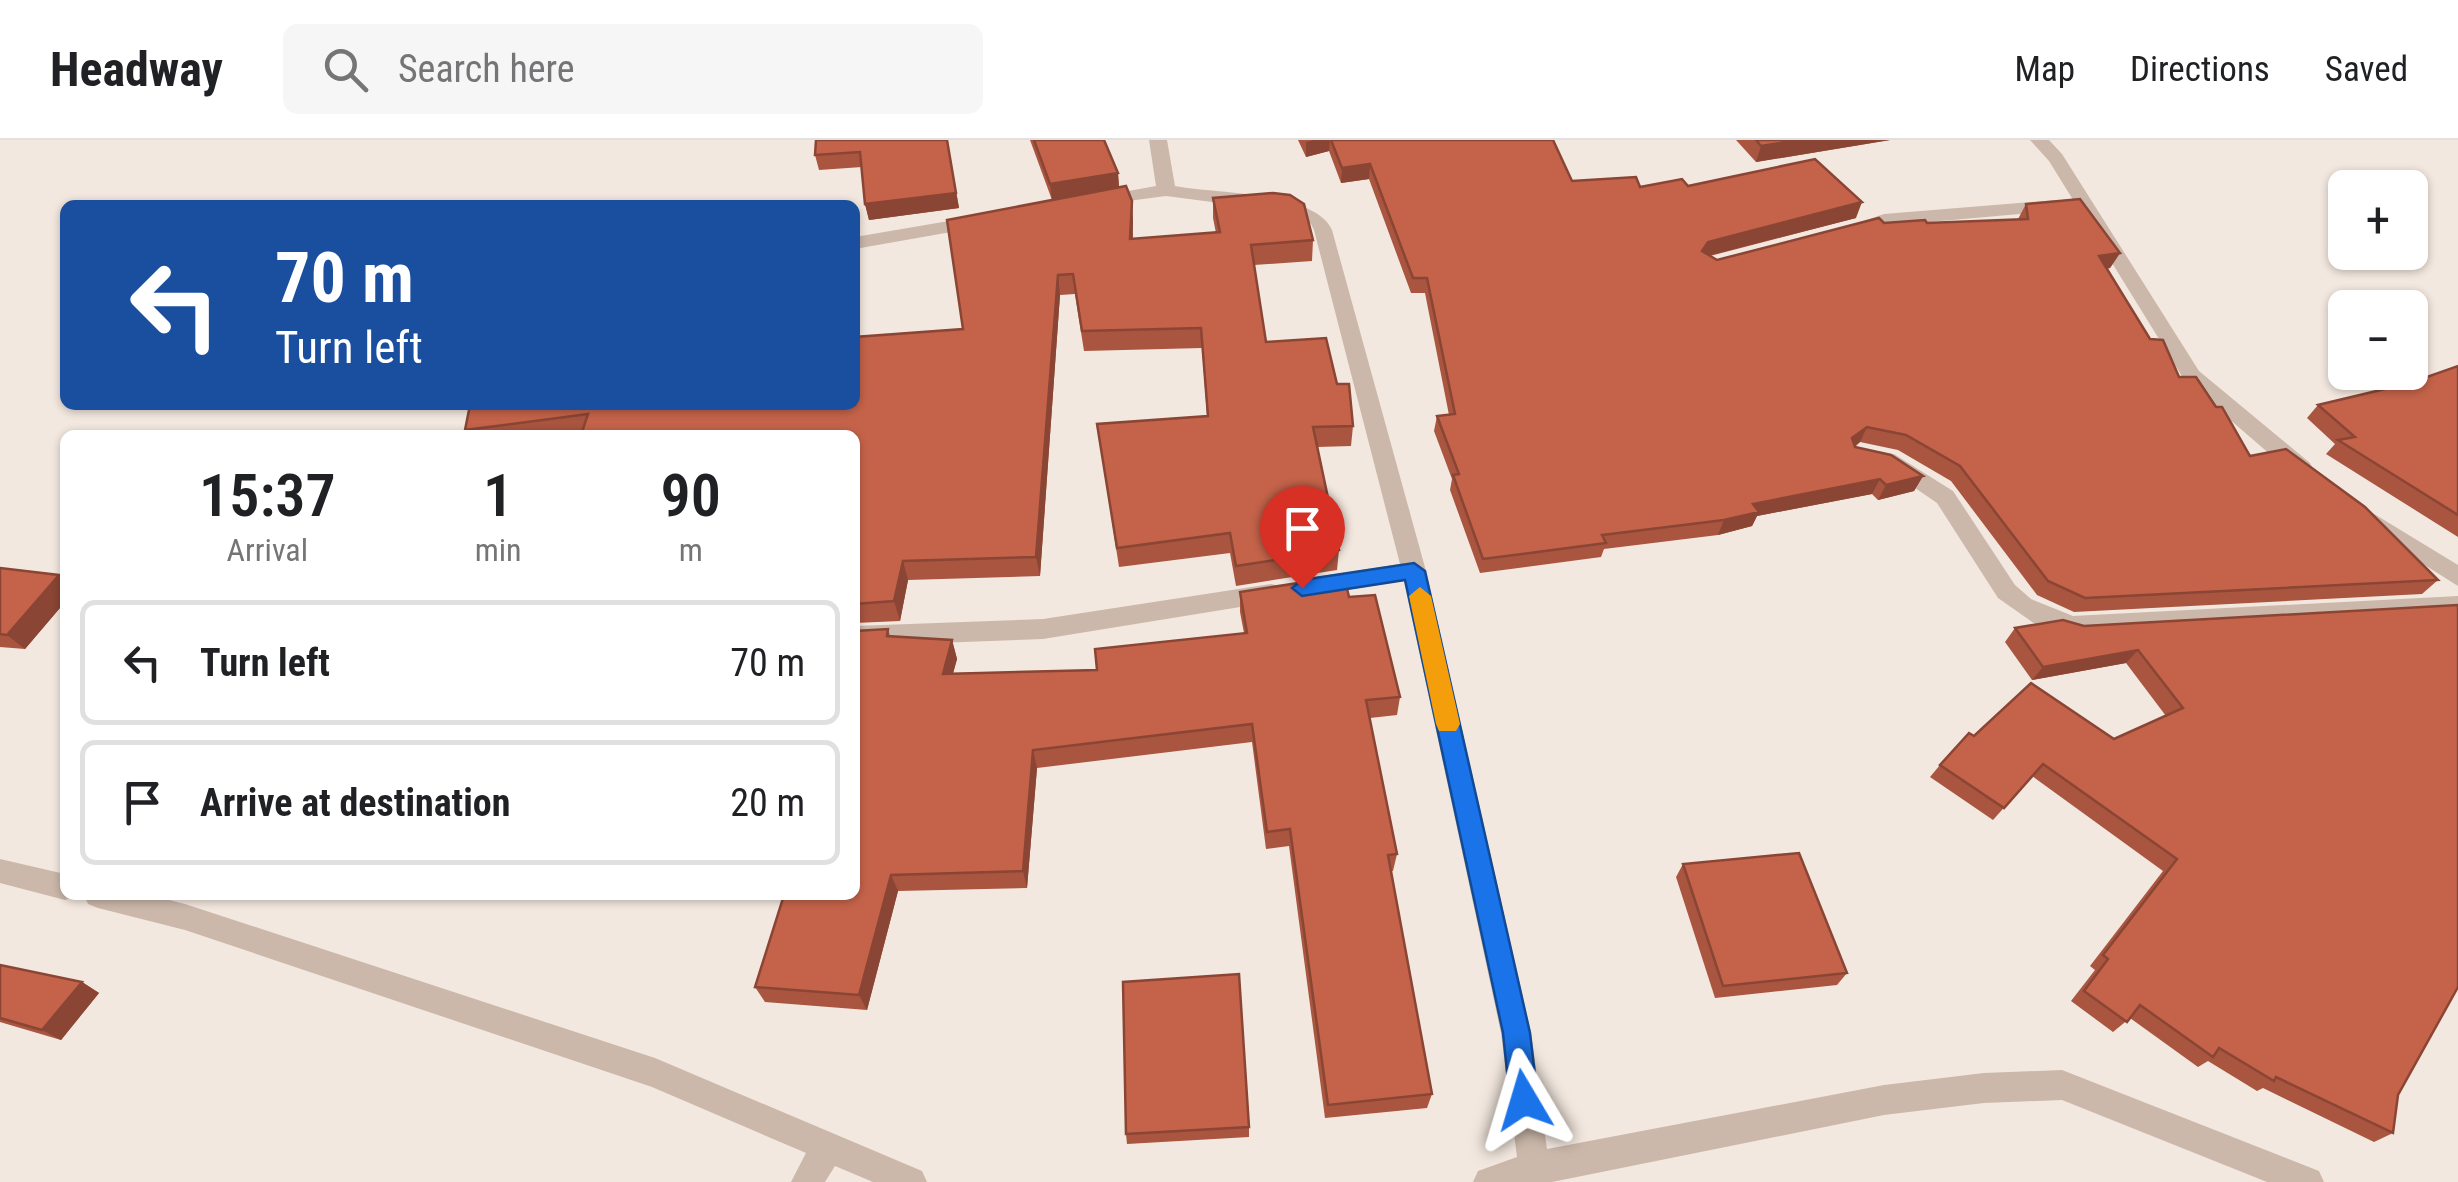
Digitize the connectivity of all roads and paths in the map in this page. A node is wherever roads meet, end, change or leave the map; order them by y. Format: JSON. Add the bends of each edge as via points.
{"nodes":[{"id":1,"x":1158,"y":140,"type":"edge"},
{"id":2,"x":2039,"y":140,"type":"edge"},
{"id":3,"x":1166,"y":190,"type":"junction"},
{"id":4,"x":2082,"y":204,"type":"junction"},
{"id":5,"x":1069,"y":206,"type":"edge"},
{"id":6,"x":991,"y":220,"type":"edge"},
{"id":7,"x":1826,"y":235,"type":"edge"},
{"id":8,"x":860,"y":242,"type":"edge"},
{"id":9,"x":1872,"y":458,"type":"edge"},
{"id":10,"x":2318,"y":481,"type":"edge"},
{"id":11,"x":2350,"y":504,"type":"edge"},
{"id":12,"x":1414,"y":571,"type":"junction"},
{"id":13,"x":2458,"y":577,"type":"edge"},
{"id":14,"x":2458,"y":604,"type":"edge"},
{"id":15,"x":860,"y":636,"type":"edge"},
{"id":16,"x":0,"y":871,"type":"edge"},
{"id":17,"x":60,"y":886,"type":"edge"},
{"id":18,"x":118,"y":900,"type":"edge"},
{"id":19,"x":828,"y":1148,"type":"junction"},
{"id":20,"x":1534,"y":1175,"type":"edge"},
{"id":21,"x":807,"y":1182,"type":"edge"},
{"id":22,"x":911,"y":1182,"type":"edge"},
{"id":23,"x":1489,"y":1182,"type":"edge"},
{"id":24,"x":2308,"y":1182,"type":"edge"}],
"edges":[{"from":1,"to":3,"type":"street"},
{"from":2,"to":4,"type":"street"},
{"from":3,"to":5,"type":"street"},
{"from":3,"to":12,"type":"street","via":[[1294,207],[1319,221]]},
{"from":4,"to":7,"type":"street","via":[[1884,220]]},
{"from":4,"to":10,"type":"street","via":[[2192,376]]},
{"from":6,"to":8,"type":"street"},
{"from":9,"to":14,"type":"street","via":[[1891,459],[1902,473],[1934,485],[1968,524],[2004,592],[2042,619],[2073,626]]},
{"from":11,"to":13,"type":"street"},
{"from":12,"to":15,"type":"street","via":[[1043,628]]},
{"from":12,"to":20,"type":"street","via":[[1516,1033]]},
{"from":16,"to":17,"type":"street"},
{"from":18,"to":19,"type":"street","via":[[655,1073]]},
{"from":19,"to":21,"type":"street"},
{"from":19,"to":22,"type":"street"},
{"from":20,"to":23,"type":"street"},
{"from":20,"to":24,"type":"street","via":[[1884,1100],[2062,1085]]}]}
